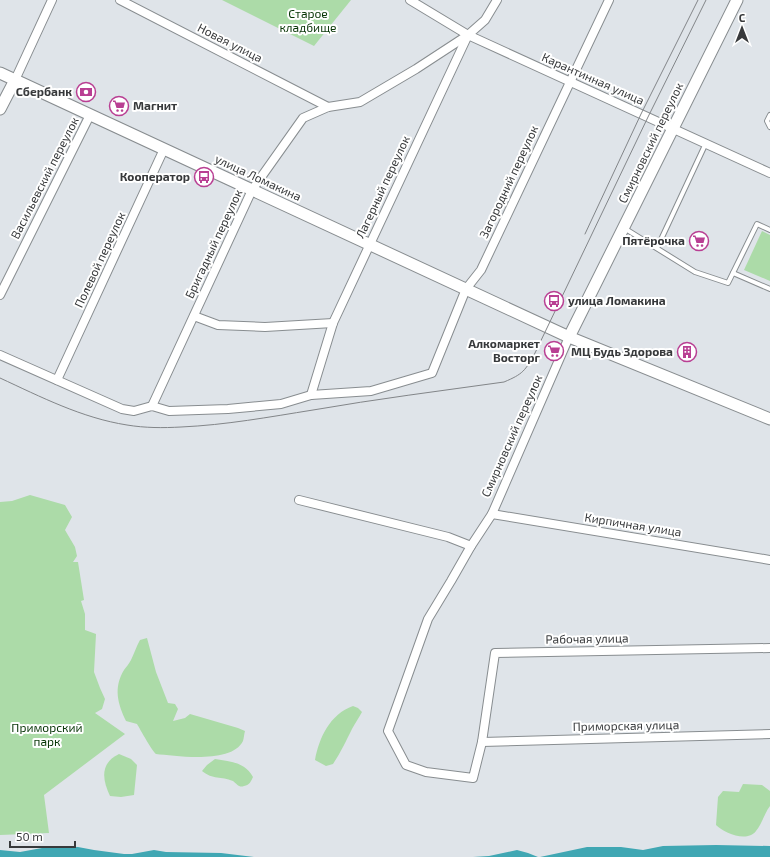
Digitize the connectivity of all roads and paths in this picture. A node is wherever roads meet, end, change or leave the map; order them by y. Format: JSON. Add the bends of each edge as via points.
{"nodes":[{"id":1,"x":52,"y":0,"type":"edge"},
{"id":2,"x":120,"y":0,"type":"edge"},
{"id":3,"x":410,"y":0,"type":"edge"},
{"id":4,"x":497,"y":0,"type":"edge"},
{"id":5,"x":609,"y":0,"type":"edge"},
{"id":6,"x":736,"y":0,"type":"edge"},
{"id":7,"x":468,"y":34,"type":"junction"},
{"id":8,"x":0,"y":73,"type":"edge"},
{"id":9,"x":15,"y":80,"type":"junction"},
{"id":10,"x":570,"y":82,"type":"junction"},
{"id":11,"x":328,"y":107,"type":"junction"},
{"id":12,"x":0,"y":109,"type":"edge"},
{"id":13,"x":90,"y":115,"type":"junction"},
{"id":14,"x":770,"y":115,"type":"edge"},
{"id":15,"x":770,"y":127,"type":"edge"},
{"id":16,"x":673,"y":128,"type":"junction"},
{"id":17,"x":706,"y":143,"type":"junction"},
{"id":18,"x":164,"y":149,"type":"junction"},
{"id":19,"x":770,"y":173,"type":"edge"},
{"id":20,"x":252,"y":190,"type":"junction"},
{"id":21,"x":624,"y":228,"type":"junction"},
{"id":22,"x":770,"y":230,"type":"edge"},
{"id":23,"x":369,"y":244,"type":"junction"},
{"id":24,"x":657,"y":248,"type":"junction"},
{"id":25,"x":733,"y":273,"type":"junction"},
{"id":26,"x":466,"y":289,"type":"junction"},
{"id":27,"x":770,"y":289,"type":"edge"},
{"id":28,"x":0,"y":295,"type":"edge"},
{"id":29,"x":194,"y":316,"type":"junction"},
{"id":30,"x":333,"y":323,"type":"junction"},
{"id":31,"x":569,"y":337,"type":"junction"},
{"id":32,"x":0,"y":355,"type":"edge"},
{"id":33,"x":57,"y":380,"type":"junction"},
{"id":34,"x":312,"y":394,"type":"junction"},
{"id":35,"x":152,"y":406,"type":"junction"},
{"id":36,"x":770,"y":419,"type":"edge"},
{"id":37,"x":299,"y":500,"type":"dead end"},
{"id":38,"x":492,"y":514,"type":"junction"},
{"id":39,"x":471,"y":546,"type":"junction"},
{"id":40,"x":770,"y":560,"type":"edge"},
{"id":41,"x":770,"y":648,"type":"edge"},
{"id":42,"x":770,"y":734,"type":"edge"},
{"id":43,"x":482,"y":742,"type":"junction"}],
"edges":[{"from":1,"to":9,"type":"street"},
{"from":2,"to":11,"type":"street","name":"Новая улица"},
{"from":3,"to":7,"type":"street","name":"Карантинная улица"},
{"from":4,"to":7,"type":"street","name":"Лагерный переулок","via":[[484,20]]},
{"from":5,"to":10,"type":"street","name":"Загородний переулок"},
{"from":6,"to":16,"type":"main road","name":"Смирновский переулок"},
{"from":7,"to":10,"type":"street","name":"Карантинная улица"},
{"from":7,"to":11,"type":"street","name":"Бригадный переулок","via":[[360,102]]},
{"from":7,"to":23,"type":"street","name":"Лагерный переулок"},
{"from":8,"to":9,"type":"main road","name":"улица Ломакина"},
{"from":9,"to":12,"type":"main road"},
{"from":9,"to":13,"type":"main road","name":"улица Ломакина"},
{"from":10,"to":16,"type":"street","name":"Карантинная улица"},
{"from":10,"to":26,"type":"street","name":"Загородний переулок","via":[[481,270]]},
{"from":11,"to":20,"type":"street","name":"Бригадный переулок","via":[[303,118]]},
{"from":13,"to":18,"type":"main road","name":"улица Ломакина"},
{"from":13,"to":28,"type":"street","name":"Васильевский переулок"},
{"from":14,"to":15,"type":"lane","via":[[767,121]]},
{"from":16,"to":17,"type":"street","name":"Карантинная улица"},
{"from":16,"to":21,"type":"main road","name":"Смирновский переулок"},
{"from":17,"to":19,"type":"street","name":"Карантинная улица"},
{"from":17,"to":24,"type":"lane"},
{"from":18,"to":20,"type":"main road","name":"улица Ломакина"},
{"from":18,"to":33,"type":"street","name":"Полевой переулок"},
{"from":20,"to":23,"type":"main road","name":"улица Ломакина"},
{"from":20,"to":29,"type":"street","name":"Бригадный переулок"},
{"from":21,"to":24,"type":"lane"},
{"from":21,"to":31,"type":"main road","name":"Смирновский переулок"},
{"from":22,"to":25,"type":"lane","via":[[757,224]]},
{"from":23,"to":26,"type":"main road","name":"улица Ломакина"},
{"from":23,"to":30,"type":"street","name":"Лагерный переулок"},
{"from":24,"to":25,"type":"lane","via":[[695,272],[728,284]]},
{"from":25,"to":27,"type":"lane"},
{"from":26,"to":31,"type":"main road","name":"улица Ломакина"},
{"from":26,"to":34,"type":"street","name":"Загородний переулок","via":[[432,373],[371,391]]},
{"from":29,"to":30,"type":"street","via":[[218,325],[265,327]]},
{"from":29,"to":35,"type":"street","name":"Бригадный переулок"},
{"from":30,"to":34,"type":"street","name":"Лагерный переулок"},
{"from":31,"to":36,"type":"main road","name":"улица Ломакина"},
{"from":31,"to":38,"type":"street","name":"Смирновский переулок"},
{"from":32,"to":33,"type":"street"},
{"from":33,"to":35,"type":"street","via":[[122,409],[134,411]]},
{"from":34,"to":35,"type":"street","via":[[281,404],[228,409],[169,412]]},
{"from":37,"to":39,"type":"street","via":[[448,537]]},
{"from":38,"to":39,"type":"street","name":"Смирновский переулок"},
{"from":38,"to":40,"type":"street","name":"Кирпичная улица"},
{"from":39,"to":43,"type":"street","name":"Смирновский переулок","via":[[428,619],[388,731],[406,765],[426,772],[473,778]]},
{"from":41,"to":43,"type":"street","name":"Рабочая улица","via":[[495,653]]},
{"from":42,"to":43,"type":"street","name":"Приморская улица"}]}
